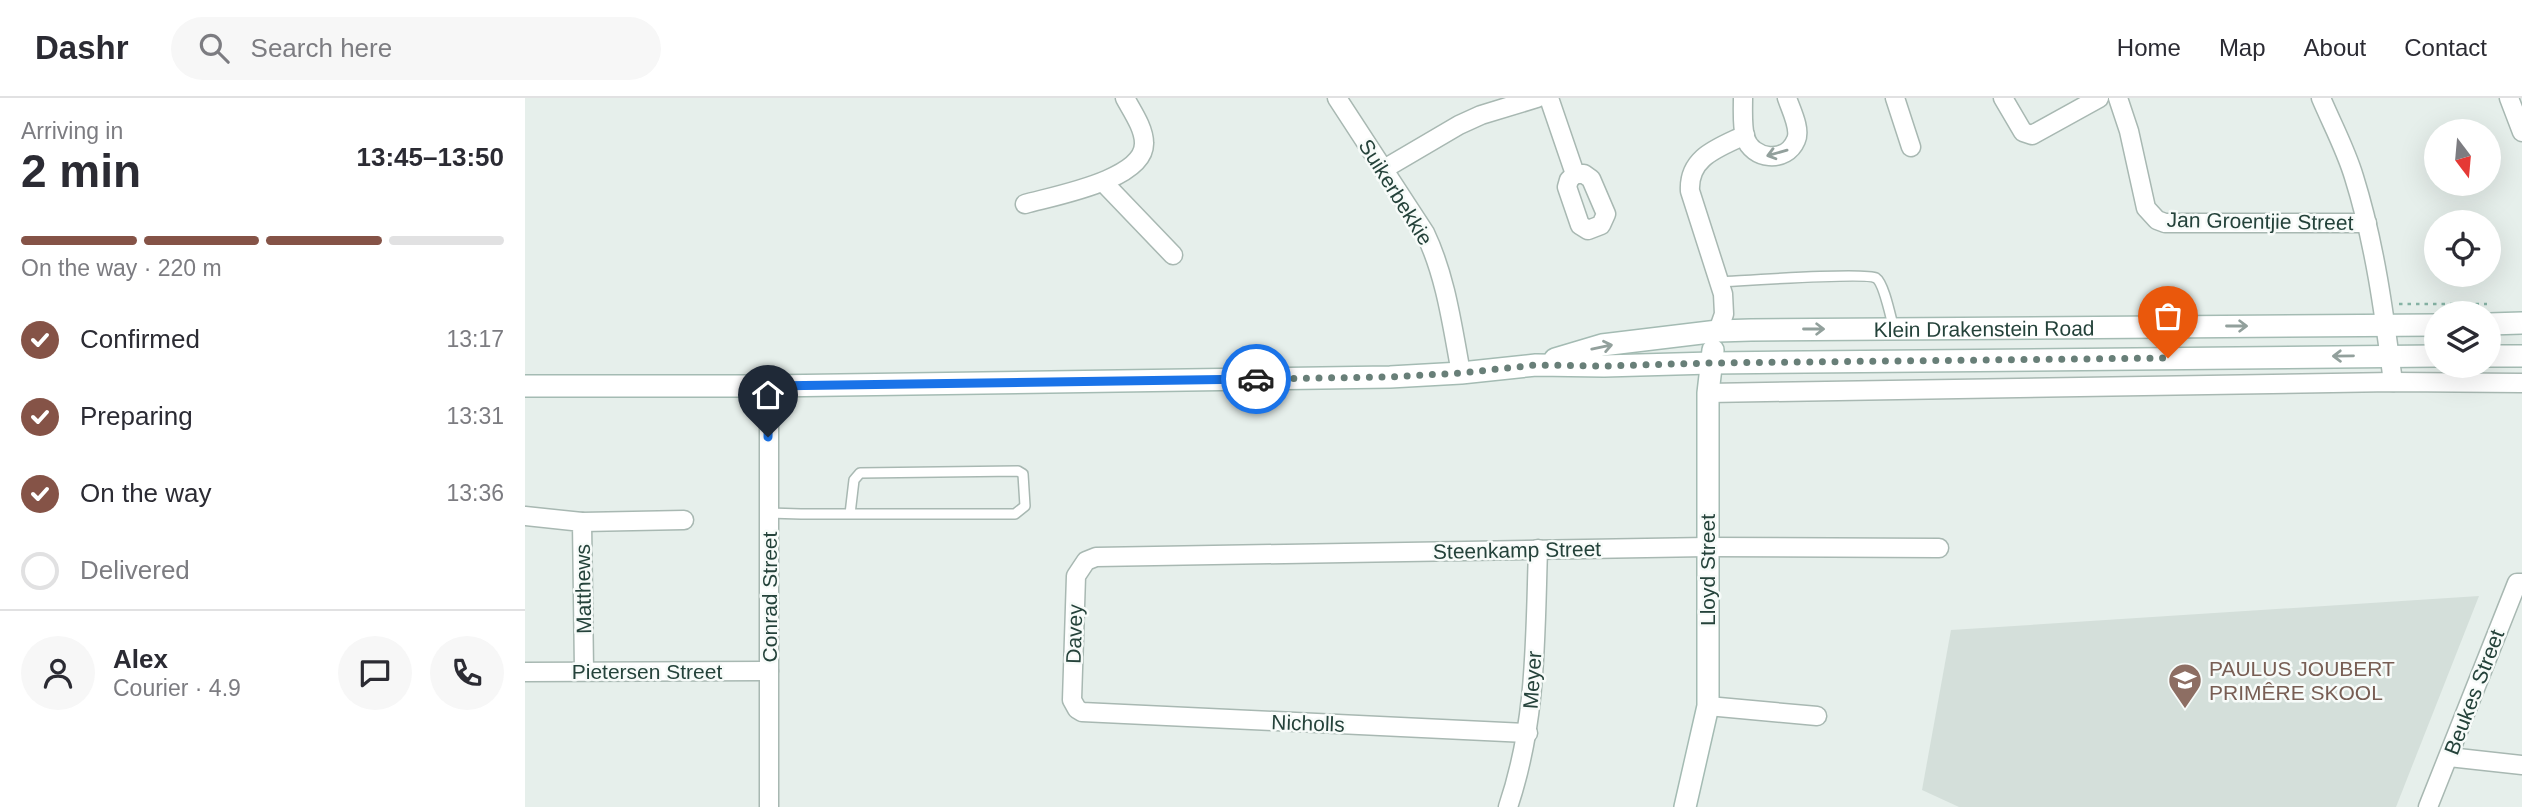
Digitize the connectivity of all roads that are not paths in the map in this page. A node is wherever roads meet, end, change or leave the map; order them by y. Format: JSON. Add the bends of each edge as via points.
{"nodes":[{"id":1,"x":1125,"y":98,"type":"edge"},
{"id":2,"x":1337,"y":98,"type":"edge"},
{"id":3,"x":1537,"y":98,"type":"edge"},
{"id":4,"x":1549,"y":98,"type":"edge"},
{"id":5,"x":1743,"y":98,"type":"edge"},
{"id":6,"x":1895,"y":98,"type":"edge"},
{"id":7,"x":2003,"y":98,"type":"edge"},
{"id":8,"x":2099,"y":98,"type":"edge"},
{"id":9,"x":2118,"y":98,"type":"edge"},
{"id":10,"x":2321,"y":98,"type":"edge"},
{"id":11,"x":2509,"y":98,"type":"edge"},
{"id":12,"x":1792,"y":99,"type":"edge"},
{"id":13,"x":2522,"y":132,"type":"edge"},
{"id":14,"x":1745,"y":135,"type":"junction"},
{"id":15,"x":1912,"y":147,"type":"dead end"},
{"id":16,"x":1384,"y":169,"type":"junction"},
{"id":17,"x":1575,"y":174,"type":"dead end"},
{"id":18,"x":1103,"y":182,"type":"junction"},
{"id":19,"x":1025,"y":204,"type":"dead end"},
{"id":20,"x":2367,"y":223,"type":"junction"},
{"id":21,"x":1173,"y":254,"type":"dead end"},
{"id":22,"x":1720,"y":282,"type":"junction"},
{"id":23,"x":2385,"y":315,"type":"junction"},
{"id":24,"x":2501,"y":316,"type":"edge"},
{"id":25,"x":2424,"y":323,"type":"edge"},
{"id":26,"x":2522,"y":323,"type":"edge"},
{"id":27,"x":1893,"y":329,"type":"junction"},
{"id":28,"x":1718,"y":331,"type":"junction"},
{"id":29,"x":2390,"y":356,"type":"junction"},
{"id":30,"x":2424,"y":356,"type":"edge"},
{"id":31,"x":2501,"y":356,"type":"edge"},
{"id":32,"x":2522,"y":356,"type":"edge"},
{"id":33,"x":1711,"y":363,"type":"junction"},
{"id":34,"x":1536,"y":365,"type":"junction"},
{"id":35,"x":1461,"y":373,"type":"junction"},
{"id":36,"x":2393,"y":382,"type":"junction"},
{"id":37,"x":2522,"y":383,"type":"edge"},
{"id":38,"x":525,"y":386,"type":"edge"},
{"id":39,"x":769,"y":386,"type":"junction"},
{"id":40,"x":1708,"y":393,"type":"junction"},
{"id":41,"x":768,"y":513,"type":"junction"},
{"id":42,"x":849,"y":513,"type":"junction"},
{"id":43,"x":525,"y":516,"type":"edge"},
{"id":44,"x":684,"y":520,"type":"dead end"},
{"id":45,"x":582,"y":522,"type":"junction"},
{"id":46,"x":1707,"y":547,"type":"junction"},
{"id":47,"x":1939,"y":548,"type":"dead end"},
{"id":48,"x":1538,"y":549,"type":"junction"},
{"id":49,"x":1096,"y":556,"type":"joint"},
{"id":50,"x":2522,"y":583,"type":"edge"},
{"id":51,"x":584,"y":671,"type":"junction"},
{"id":52,"x":769,"y":671,"type":"junction"},
{"id":53,"x":525,"y":672,"type":"edge"},
{"id":54,"x":1708,"y":706,"type":"junction"},
{"id":55,"x":1088,"y":714,"type":"joint"},
{"id":56,"x":1817,"y":716,"type":"dead end"},
{"id":57,"x":1528,"y":733,"type":"junction"},
{"id":58,"x":2449,"y":757,"type":"junction"},
{"id":59,"x":2522,"y":765,"type":"edge"},
{"id":60,"x":769,"y":807,"type":"edge"},
{"id":61,"x":1508,"y":807,"type":"edge"},
{"id":62,"x":1685,"y":807,"type":"edge"},
{"id":63,"x":2428,"y":807,"type":"edge"}],
"edges":[{"from":1,"to":18,"type":"street","via":[[1140,128],[1142,153],[1138,161]]},
{"from":2,"to":16,"type":"street","name":"Suikerbekkie"},
{"from":3,"to":16,"type":"street","via":[[1459,125]]},
{"from":4,"to":17,"type":"street"},
{"from":5,"to":14,"type":"street"},
{"from":6,"to":15,"type":"street"},
{"from":7,"to":8,"type":"street","via":[[2023,132],[2032,135]]},
{"from":9,"to":20,"type":"street","name":"Jan Groentjie Street","via":[[2146,208],[2157,220]]},
{"from":10,"to":20,"type":"street","via":[[2353,174]]},
{"from":11,"to":13,"type":"street"},
{"from":12,"to":14,"type":"street","one_way":true,"via":[[1797,130],[1789,149],[1760,155]]},
{"from":14,"to":22,"type":"street","via":[[1698,162],[1689,179]]},
{"from":16,"to":35,"type":"street","name":"Suikerbekkie","via":[[1436,256]]},
{"from":18,"to":19,"type":"street"},
{"from":18,"to":21,"type":"street"},
{"from":20,"to":23,"type":"street"},
{"from":22,"to":27,"type":"lane","via":[[1872,277],[1881,285]]},
{"from":22,"to":28,"type":"street","via":[[1724,314]]},
{"from":23,"to":25,"type":"main road","name":"Klein Drakenstein Road"},
{"from":27,"to":23,"type":"main road","name":"Klein Drakenstein Road","one_way":true},
{"from":23,"to":29,"type":"street"},
{"from":24,"to":26,"type":"main road"},
{"from":28,"to":27,"type":"main road","name":"Klein Drakenstein Road","one_way":true},
{"from":28,"to":33,"type":"main road","name":"Lloyd Street"},
{"from":34,"to":28,"type":"main road","name":"Klein Drakenstein Road","one_way":true,"via":[[1602,345]]},
{"from":29,"to":30,"type":"main road","name":"Klein Drakenstein Road"},
{"from":29,"to":33,"type":"main road","name":"Klein Drakenstein Road","one_way":true},
{"from":29,"to":36,"type":"street"},
{"from":31,"to":32,"type":"main road"},
{"from":33,"to":34,"type":"main road","name":"Klein Drakenstein Road"},
{"from":33,"to":40,"type":"main road","name":"Lloyd Street"},
{"from":34,"to":35,"type":"main road","name":"Klein Drakenstein Road"},
{"from":35,"to":39,"type":"main road","name":"Klein Drakenstein Road"},
{"from":36,"to":37,"type":"street"},
{"from":36,"to":40,"type":"street"},
{"from":38,"to":39,"type":"main road","name":"Klein Drakenstein Road"},
{"from":39,"to":41,"type":"street","name":"Conrad Street"},
{"from":40,"to":46,"type":"main road","name":"Lloyd Street"},
{"from":41,"to":42,"type":"lane"},
{"from":41,"to":52,"type":"street","name":"Conrad Street"},
{"from":42,"to":42,"type":"lane","via":[[854,480],[860,473],[1023,474],[1025,506],[1015,514]]},
{"from":43,"to":45,"type":"street","name":"Matthews"},
{"from":44,"to":45,"type":"street"},
{"from":45,"to":51,"type":"street","name":"Matthews"},
{"from":46,"to":47,"type":"street","name":"Steenkamp Street"},
{"from":46,"to":48,"type":"street","name":"Steenkamp Street"},
{"from":46,"to":54,"type":"main road","name":"Lloyd Street"},
{"from":48,"to":49,"type":"street","name":"Steenkamp Street"},
{"from":48,"to":57,"type":"street","name":"Meyer"},
{"from":49,"to":55,"type":"street","name":"Davey","via":[[1086,561],[1076,576],[1072,700]]},
{"from":50,"to":58,"type":"street","name":"Beukes Street","via":[[2517,583]]},
{"from":51,"to":52,"type":"street","name":"Pietersen Street"},
{"from":51,"to":53,"type":"street","name":"Pietersen Street"},
{"from":52,"to":60,"type":"street","name":"Conrad Street"},
{"from":54,"to":56,"type":"street"},
{"from":54,"to":62,"type":"main road","name":"Lloyd Street"},
{"from":55,"to":57,"type":"street","name":"Nicholls"},
{"from":57,"to":61,"type":"street","name":"Meyer"},
{"from":58,"to":59,"type":"street"},
{"from":58,"to":63,"type":"street","name":"Beukes Street"}]}
